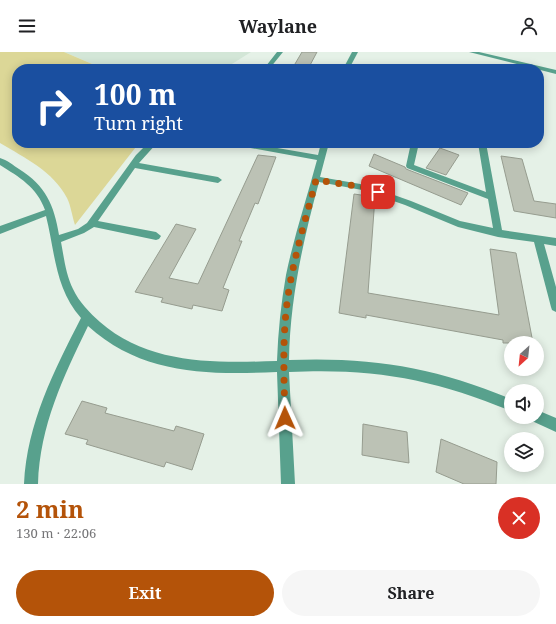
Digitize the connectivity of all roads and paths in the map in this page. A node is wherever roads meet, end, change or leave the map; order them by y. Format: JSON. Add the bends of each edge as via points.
{"nodes":[{"id":1,"x":280,"y":52,"type":"edge"},
{"id":2,"x":355,"y":52,"type":"edge"},
{"id":3,"x":472,"y":52,"type":"edge"},
{"id":4,"x":270,"y":64,"type":"edge"},
{"id":5,"x":349,"y":64,"type":"edge"},
{"id":6,"x":522,"y":64,"type":"edge"},
{"id":7,"x":544,"y":69,"type":"edge"},
{"id":8,"x":556,"y":72,"type":"edge"},
{"id":9,"x":147,"y":148,"type":"edge"},
{"id":10,"x":263,"y":148,"type":"edge"},
{"id":11,"x":324,"y":148,"type":"edge"},
{"id":12,"x":414,"y":148,"type":"edge"},
{"id":13,"x":483,"y":148,"type":"edge"},
{"id":14,"x":322,"y":158,"type":"junction"},
{"id":15,"x":0,"y":161,"type":"edge"},
{"id":16,"x":134,"y":165,"type":"junction"},
{"id":17,"x":218,"y":180,"type":"dead end"},
{"id":18,"x":316,"y":180,"type":"junction"},
{"id":19,"x":492,"y":197,"type":"junction"},
{"id":20,"x":50,"y":211,"type":"junction"},
{"id":21,"x":92,"y":223,"type":"junction"},
{"id":22,"x":0,"y":230,"type":"edge"},
{"id":23,"x":498,"y":232,"type":"junction"},
{"id":24,"x":156,"y":236,"type":"dead end"},
{"id":25,"x":538,"y":239,"type":"junction"},
{"id":26,"x":56,"y":240,"type":"junction"},
{"id":27,"x":556,"y":242,"type":"edge"},
{"id":28,"x":556,"y":306,"type":"edge"},
{"id":29,"x":87,"y":317,"type":"junction"},
{"id":30,"x":284,"y":366,"type":"junction"},
{"id":31,"x":504,"y":402,"type":"edge"},
{"id":32,"x":544,"y":419,"type":"edge"},
{"id":33,"x":556,"y":424,"type":"edge"},
{"id":34,"x":31,"y":484,"type":"edge"},
{"id":35,"x":288,"y":484,"type":"edge"}],
"edges":[{"from":1,"to":4,"type":"street"},
{"from":2,"to":5,"type":"street"},
{"from":3,"to":6,"type":"street"},
{"from":7,"to":8,"type":"street"},
{"from":9,"to":16,"type":"street"},
{"from":10,"to":14,"type":"street"},
{"from":11,"to":14,"type":"street"},
{"from":12,"to":19,"type":"street","via":[[410,166]]},
{"from":13,"to":19,"type":"street"},
{"from":14,"to":18,"type":"street"},
{"from":15,"to":20,"type":"street","via":[[42,193]]},
{"from":16,"to":17,"type":"street"},
{"from":16,"to":21,"type":"street"},
{"from":18,"to":23,"type":"street","via":[[363,187],[458,224]]},
{"from":18,"to":30,"type":"street","via":[[288,296]]},
{"from":19,"to":23,"type":"street"},
{"from":20,"to":22,"type":"street"},
{"from":20,"to":26,"type":"street"},
{"from":21,"to":24,"type":"street"},
{"from":21,"to":26,"type":"street","via":[[81,231]]},
{"from":23,"to":25,"type":"street"},
{"from":25,"to":27,"type":"street"},
{"from":25,"to":28,"type":"street"},
{"from":26,"to":29,"type":"street","via":[[70,293]]},
{"from":29,"to":30,"type":"street","via":[[100,330],[130,349],[168,363],[231,368]]},
{"from":29,"to":34,"type":"street","via":[[56,382],[41,422],[30,468]]},
{"from":30,"to":31,"type":"street","via":[[339,365],[389,368],[433,376]]},
{"from":30,"to":35,"type":"street"},
{"from":32,"to":33,"type":"street"}]}
